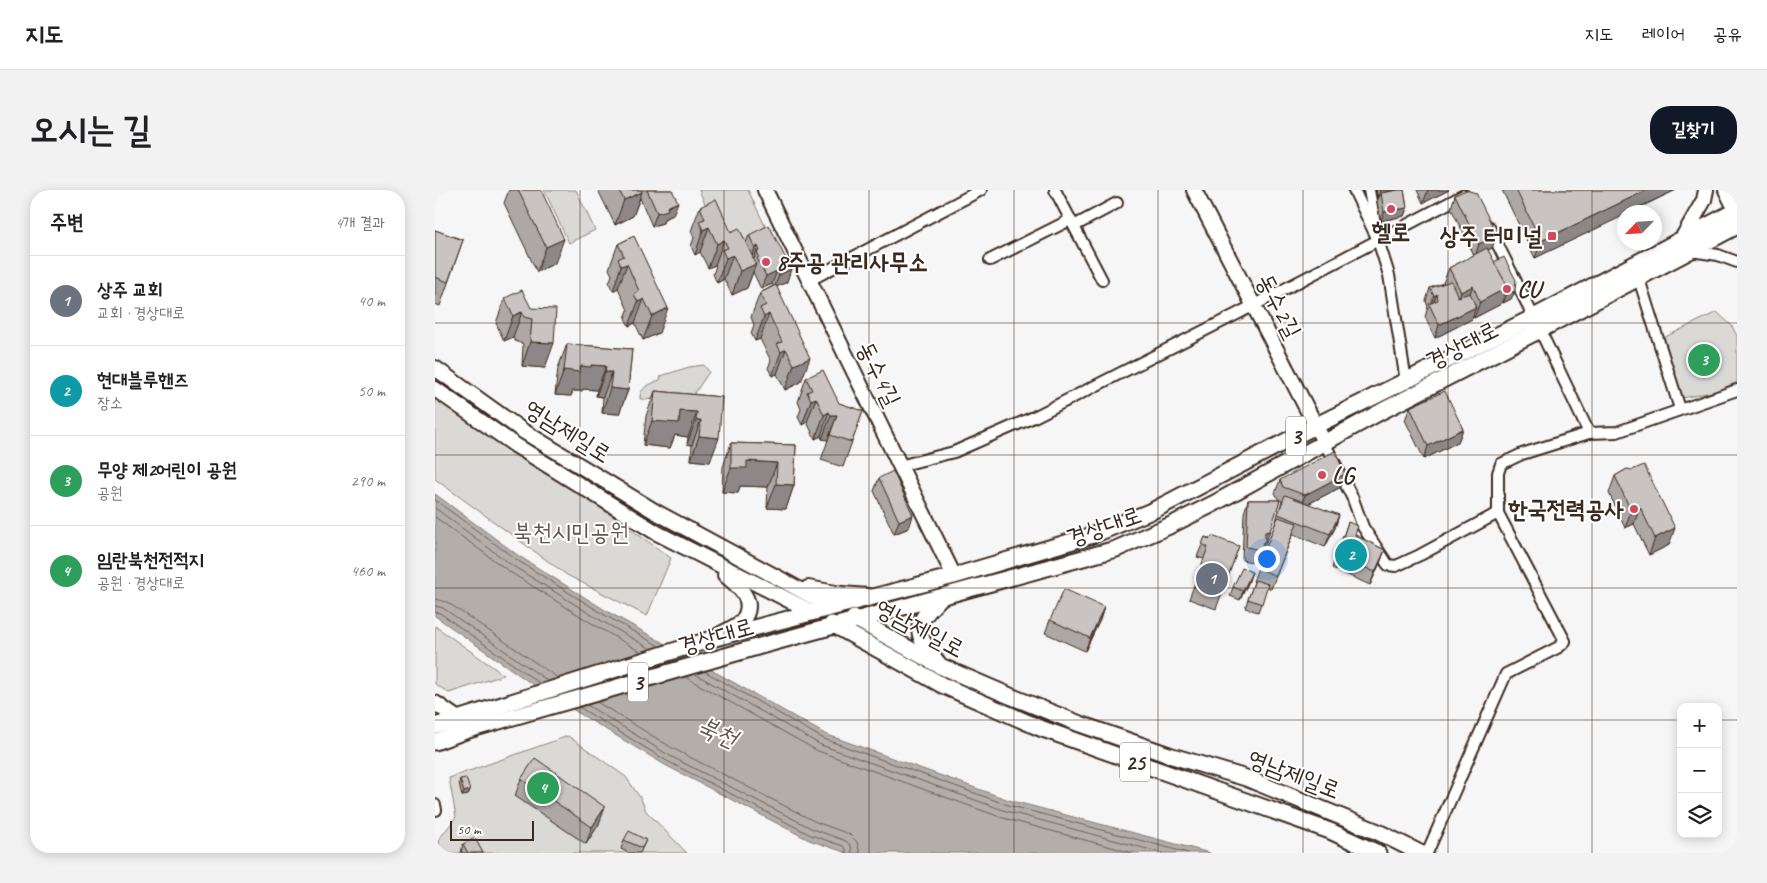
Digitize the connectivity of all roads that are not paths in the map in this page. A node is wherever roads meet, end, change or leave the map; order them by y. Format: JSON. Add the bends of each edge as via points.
{"nodes":[{"id":1,"x":765,"y":190,"type":"edge"},
{"id":2,"x":981,"y":190,"type":"edge"},
{"id":3,"x":1055,"y":190,"type":"edge"},
{"id":4,"x":1194,"y":190,"type":"edge"},
{"id":5,"x":1354,"y":190,"type":"edge"},
{"id":6,"x":1369,"y":190,"type":"edge"},
{"id":7,"x":1707,"y":190,"type":"edge"},
{"id":8,"x":1726,"y":190,"type":"edge"},
{"id":9,"x":1473,"y":194,"type":"edge"},
{"id":10,"x":1117,"y":203,"type":"dead end"},
{"id":11,"x":1737,"y":211,"type":"edge"},
{"id":12,"x":1485,"y":218,"type":"edge"},
{"id":13,"x":1072,"y":223,"type":"junction"},
{"id":14,"x":1737,"y":226,"type":"edge"},
{"id":15,"x":1378,"y":240,"type":"junction"},
{"id":16,"x":1687,"y":244,"type":"junction"},
{"id":17,"x":991,"y":260,"type":"dead end"},
{"id":18,"x":1737,"y":262,"type":"edge"},
{"id":19,"x":1639,"y":279,"type":"junction"},
{"id":20,"x":1102,"y":280,"type":"dead end"},
{"id":21,"x":808,"y":281,"type":"junction"},
{"id":22,"x":1253,"y":306,"type":"junction"},
{"id":23,"x":1533,"y":317,"type":"junction"},
{"id":24,"x":1540,"y":330,"type":"junction"},
{"id":25,"x":435,"y":368,"type":"edge"},
{"id":26,"x":1406,"y":381,"type":"junction"},
{"id":27,"x":435,"y":389,"type":"edge"},
{"id":28,"x":1737,"y":390,"type":"edge"},
{"id":29,"x":1680,"y":409,"type":"junction"},
{"id":30,"x":1315,"y":426,"type":"junction"},
{"id":31,"x":1589,"y":433,"type":"junction"},
{"id":32,"x":1324,"y":442,"type":"junction"},
{"id":33,"x":899,"y":466,"type":"junction"},
{"id":34,"x":1498,"y":513,"type":"junction"},
{"id":35,"x":711,"y":562,"type":"junction"},
{"id":36,"x":954,"y":576,"type":"junction"},
{"id":37,"x":792,"y":585,"type":"junction"},
{"id":38,"x":874,"y":596,"type":"junction"},
{"id":39,"x":940,"y":598,"type":"junction"},
{"id":40,"x":833,"y":607,"type":"junction"},
{"id":41,"x":812,"y":612,"type":"junction"},
{"id":42,"x":857,"y":620,"type":"junction"},
{"id":43,"x":835,"y":626,"type":"junction"},
{"id":44,"x":715,"y":638,"type":"junction"},
{"id":45,"x":940,"y":666,"type":"junction"},
{"id":46,"x":435,"y":703,"type":"edge"},
{"id":47,"x":463,"y":725,"type":"junction"},
{"id":48,"x":435,"y":726,"type":"edge"},
{"id":49,"x":435,"y":742,"type":"edge"},
{"id":50,"x":1378,"y":853,"type":"edge"},
{"id":51,"x":1420,"y":853,"type":"edge"},
{"id":52,"x":1427,"y":853,"type":"edge"}],
"edges":[{"from":1,"to":21,"type":"street","name":"동수4길"},
{"from":2,"to":21,"type":"street"},
{"from":3,"to":13,"type":"street"},
{"from":4,"to":22,"type":"street","name":"동수2길"},
{"from":5,"to":15,"type":"street"},
{"from":6,"to":15,"type":"street"},
{"from":7,"to":16,"type":"street"},
{"from":8,"to":11,"type":"street"},
{"from":9,"to":15,"type":"street"},
{"from":10,"to":13,"type":"street"},
{"from":11,"to":16,"type":"main road","name":"경상대로","number":"3"},
{"from":12,"to":23,"type":"street"},
{"from":13,"to":17,"type":"street"},
{"from":13,"to":20,"type":"street"},
{"from":14,"to":16,"type":"main road","name":"경상대로","number":"3"},
{"from":15,"to":22,"type":"street"},
{"from":15,"to":26,"type":"street","via":[[1389,275]]},
{"from":16,"to":18,"type":"street"},
{"from":16,"to":19,"type":"main road","name":"경상대로","number":"3"},
{"from":16,"to":23,"type":"main road","name":"경상대로","number":"3"},
{"from":19,"to":24,"type":"main road","name":"경상대로","number":"3"},
{"from":19,"to":29,"type":"street"},
{"from":21,"to":33,"type":"street","name":"동수4길"},
{"from":22,"to":30,"type":"street","name":"동수2길"},
{"from":22,"to":33,"type":"street","via":[[1034,417],[954,452]]},
{"from":23,"to":24,"type":"street"},
{"from":23,"to":26,"type":"main road","name":"경상대로","number":"3"},
{"from":24,"to":31,"type":"street"},
{"from":24,"to":32,"type":"main road","name":"경상대로","number":"3"},
{"from":25,"to":37,"type":"street","name":"영남제일로","via":[[531,436],[656,512]]},
{"from":26,"to":30,"type":"main road","name":"경상대로","number":"3"},
{"from":27,"to":35,"type":"street","name":"영남제일로","via":[[597,498]]},
{"from":28,"to":29,"type":"street"},
{"from":29,"to":31,"type":"street","via":[[1617,432]]},
{"from":30,"to":32,"type":"street","name":"동수2길"},
{"from":30,"to":36,"type":"main road","name":"경상대로","number":"3","via":[[1154,510],[1093,536]]},
{"from":31,"to":34,"type":"street","via":[[1501,464]]},
{"from":32,"to":34,"type":"street","via":[[1353,499],[1363,527],[1388,565],[1396,566],[1420,555]]},
{"from":32,"to":39,"type":"main road","name":"경상대로","number":"3","via":[[1213,504],[1117,549]]},
{"from":33,"to":36,"type":"street","name":"동수4길"},
{"from":34,"to":52,"type":"street","via":[[1565,641],[1506,674]]},
{"from":35,"to":41,"type":"street","name":"영남제일로"},
{"from":35,"to":44,"type":"street","via":[[744,592],[748,607],[742,621]]},
{"from":36,"to":38,"type":"main road","name":"경상대로","number":"3"},
{"from":37,"to":38,"type":"street"},
{"from":37,"to":40,"type":"street","name":"영남제일로"},
{"from":38,"to":40,"type":"main road","name":"경상대로","number":"3"},
{"from":39,"to":42,"type":"main road","name":"경상대로","number":"3"},
{"from":39,"to":45,"type":"main road","via":[[921,620],[919,630]]},
{"from":40,"to":41,"type":"main road","name":"경상대로","number":"3"},
{"from":40,"to":42,"type":"main road","name":"영남제일로"},
{"from":41,"to":43,"type":"main road","name":"영남제일로"},
{"from":41,"to":44,"type":"main road","name":"경상대로","number":"3"},
{"from":42,"to":43,"type":"main road","name":"경상대로","number":"3"},
{"from":42,"to":45,"type":"main road","name":"영남제일로"},
{"from":43,"to":47,"type":"main road","name":"경상대로","number":"3","via":[[511,718]]},
{"from":43,"to":50,"type":"main road","name":"영남제일로","number":"25","via":[[942,685],[1040,728],[1330,831]]},
{"from":44,"to":47,"type":"main road","name":"경상대로","number":"3","via":[[490,708]]},
{"from":45,"to":51,"type":"main road","name":"영남제일로","via":[[1081,724],[1246,778],[1378,832]]},
{"from":46,"to":47,"type":"street"},
{"from":47,"to":48,"type":"main road","name":"경상대로","number":"3"},
{"from":47,"to":49,"type":"main road","name":"경상대로","number":"3"}]}
